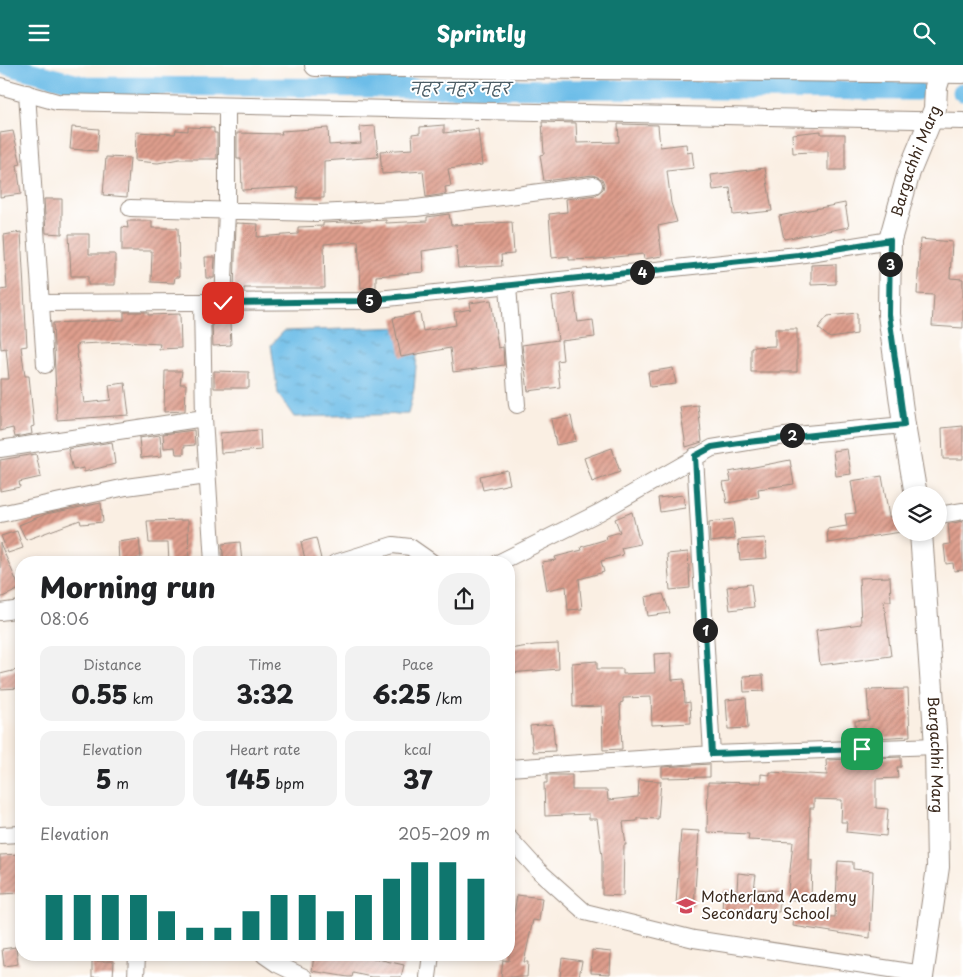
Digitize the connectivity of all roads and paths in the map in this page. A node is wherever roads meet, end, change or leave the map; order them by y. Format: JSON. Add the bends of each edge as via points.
{"nodes":[{"id":1,"x":316,"y":65,"type":"edge"},
{"id":2,"x":454,"y":66,"type":"edge"},
{"id":3,"x":946,"y":74,"type":"edge"},
{"id":4,"x":0,"y":86,"type":"edge"},
{"id":5,"x":27,"y":93,"type":"junction"},
{"id":6,"x":227,"y":107,"type":"junction"},
{"id":7,"x":932,"y":114,"type":"junction"},
{"id":8,"x":963,"y":121,"type":"edge"},
{"id":9,"x":594,"y":185,"type":"dead end"},
{"id":10,"x":130,"y":208,"type":"dead end"},
{"id":11,"x":227,"y":211,"type":"junction"},
{"id":12,"x":890,"y":240,"type":"junction"},
{"id":13,"x":508,"y":286,"type":"junction"},
{"id":14,"x":41,"y":303,"type":"junction"},
{"id":15,"x":202,"y":303,"type":"junction"},
{"id":16,"x":223,"y":303,"type":"junction"},
{"id":17,"x":45,"y":365,"type":"dead end"},
{"id":18,"x":517,"y":405,"type":"dead end"},
{"id":19,"x":204,"y":418,"type":"junction"},
{"id":20,"x":904,"y":425,"type":"junction"},
{"id":21,"x":0,"y":449,"type":"edge"},
{"id":22,"x":695,"y":456,"type":"junction"},
{"id":23,"x":207,"y":476,"type":"junction"},
{"id":24,"x":914,"y":486,"type":"edge"},
{"id":25,"x":963,"y":511,"type":"edge"},
{"id":26,"x":947,"y":514,"type":"edge"},
{"id":27,"x":0,"y":515,"type":"edge"},
{"id":28,"x":922,"y":541,"type":"edge"},
{"id":29,"x":213,"y":556,"type":"edge"},
{"id":30,"x":358,"y":556,"type":"edge"},
{"id":31,"x":422,"y":556,"type":"edge"},
{"id":32,"x":512,"y":556,"type":"edge"},
{"id":33,"x":15,"y":610,"type":"edge"},
{"id":34,"x":0,"y":611,"type":"edge"},
{"id":35,"x":936,"y":746,"type":"junction"},
{"id":36,"x":712,"y":754,"type":"junction"},
{"id":37,"x":515,"y":768,"type":"edge"},
{"id":38,"x":15,"y":834,"type":"edge"},
{"id":39,"x":0,"y":835,"type":"edge"},
{"id":40,"x":515,"y":845,"type":"edge"},
{"id":41,"x":137,"y":961,"type":"edge"},
{"id":42,"x":273,"y":961,"type":"edge"},
{"id":43,"x":430,"y":961,"type":"edge"},
{"id":44,"x":922,"y":975,"type":"edge"},
{"id":45,"x":136,"y":977,"type":"edge"},
{"id":46,"x":304,"y":977,"type":"edge"},
{"id":47,"x":428,"y":977,"type":"edge"}],
"edges":[{"from":1,"to":2,"type":"street"},
{"from":2,"to":3,"type":"street"},
{"from":3,"to":7,"type":"street","name":"Bargachhi Marg"},
{"from":4,"to":5,"type":"street"},
{"from":5,"to":6,"type":"street","via":[[57,101]]},
{"from":5,"to":14,"type":"street"},
{"from":6,"to":7,"type":"street"},
{"from":6,"to":11,"type":"street"},
{"from":7,"to":8,"type":"street"},
{"from":7,"to":12,"type":"street","name":"Bargachhi Marg","via":[[909,172]]},
{"from":9,"to":11,"type":"street","via":[[416,208],[318,213]]},
{"from":10,"to":11,"type":"street"},
{"from":11,"to":16,"type":"street"},
{"from":12,"to":13,"type":"street","via":[[798,255]]},
{"from":12,"to":20,"type":"street","name":"Bargachhi Marg","via":[[889,315]]},
{"from":13,"to":16,"type":"street","via":[[359,301]]},
{"from":13,"to":18,"type":"street"},
{"from":14,"to":15,"type":"street"},
{"from":14,"to":17,"type":"street"},
{"from":15,"to":16,"type":"street"},
{"from":15,"to":19,"type":"street"},
{"from":19,"to":21,"type":"street"},
{"from":19,"to":23,"type":"street"},
{"from":20,"to":22,"type":"street","via":[[712,447]]},
{"from":20,"to":24,"type":"street","name":"Bargachhi Marg"},
{"from":22,"to":32,"type":"street","via":[[600,511]]},
{"from":22,"to":36,"type":"street"},
{"from":23,"to":27,"type":"street","via":[[126,487]]},
{"from":23,"to":29,"type":"street"},
{"from":25,"to":26,"type":"street"},
{"from":28,"to":35,"type":"street","name":"Bargachhi Marg"},
{"from":30,"to":31,"type":"street","via":[[393,545],[410,547]]},
{"from":33,"to":34,"type":"street"},
{"from":35,"to":36,"type":"street"},
{"from":35,"to":44,"type":"street","name":"Bargachhi Marg","via":[[938,867]]},
{"from":36,"to":37,"type":"street"},
{"from":38,"to":39,"type":"street"},
{"from":40,"to":44,"type":"street","via":[[585,912],[694,939]]},
{"from":41,"to":45,"type":"street"},
{"from":42,"to":46,"type":"street"},
{"from":43,"to":47,"type":"street"}]}
